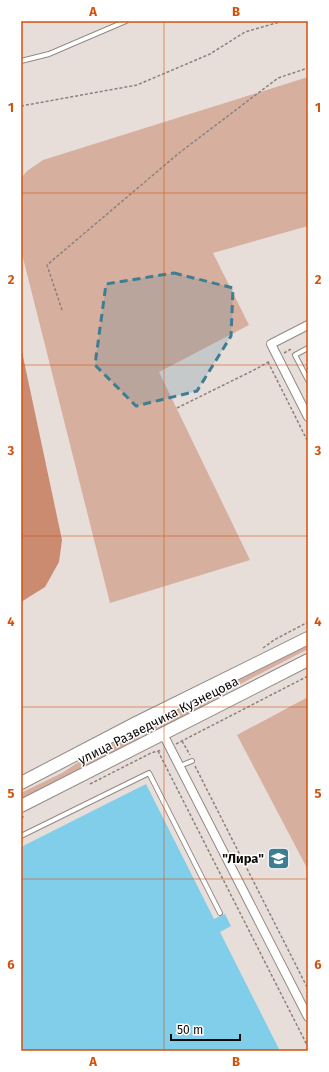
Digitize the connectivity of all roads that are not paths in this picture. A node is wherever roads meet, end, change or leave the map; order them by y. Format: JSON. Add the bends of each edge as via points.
{"nodes":[{"id":1,"x":126,"y":21,"type":"edge"},
{"id":2,"x":21,"y":61,"type":"edge"},
{"id":3,"x":308,"y":325,"type":"edge"},
{"id":4,"x":308,"y":348,"type":"edge"},
{"id":5,"x":308,"y":380,"type":"edge"},
{"id":6,"x":308,"y":417,"type":"edge"},
{"id":7,"x":308,"y":638,"type":"edge"},
{"id":8,"x":308,"y":660,"type":"edge"},
{"id":9,"x":163,"y":734,"type":"junction"},
{"id":10,"x":192,"y":761,"type":"road end"},
{"id":11,"x":180,"y":766,"type":"junction"},
{"id":12,"x":21,"y":783,"type":"edge"},
{"id":13,"x":21,"y":806,"type":"edge"},
{"id":14,"x":21,"y":836,"type":"edge"},
{"id":15,"x":220,"y":914,"type":"dead end"},
{"id":16,"x":308,"y":1018,"type":"edge"}],
"edges":[{"from":1,"to":2,"type":"lane","via":[[49,54]]},
{"from":3,"to":6,"type":"street","via":[[272,344]]},
{"from":4,"to":5,"type":"lane","via":[[295,355]]},
{"from":7,"to":12,"type":"main road","name":"улица Разведчика Кузнецова"},
{"from":8,"to":9,"type":"main road","name":"улица Разведчика Кузнецова"},
{"from":9,"to":11,"type":"street"},
{"from":9,"to":13,"type":"main road","name":"улица Разведчика Кузнецова"},
{"from":10,"to":11,"type":"lane"},
{"from":11,"to":16,"type":"street"},
{"from":14,"to":15,"type":"lane","via":[[149,773]]}]}
